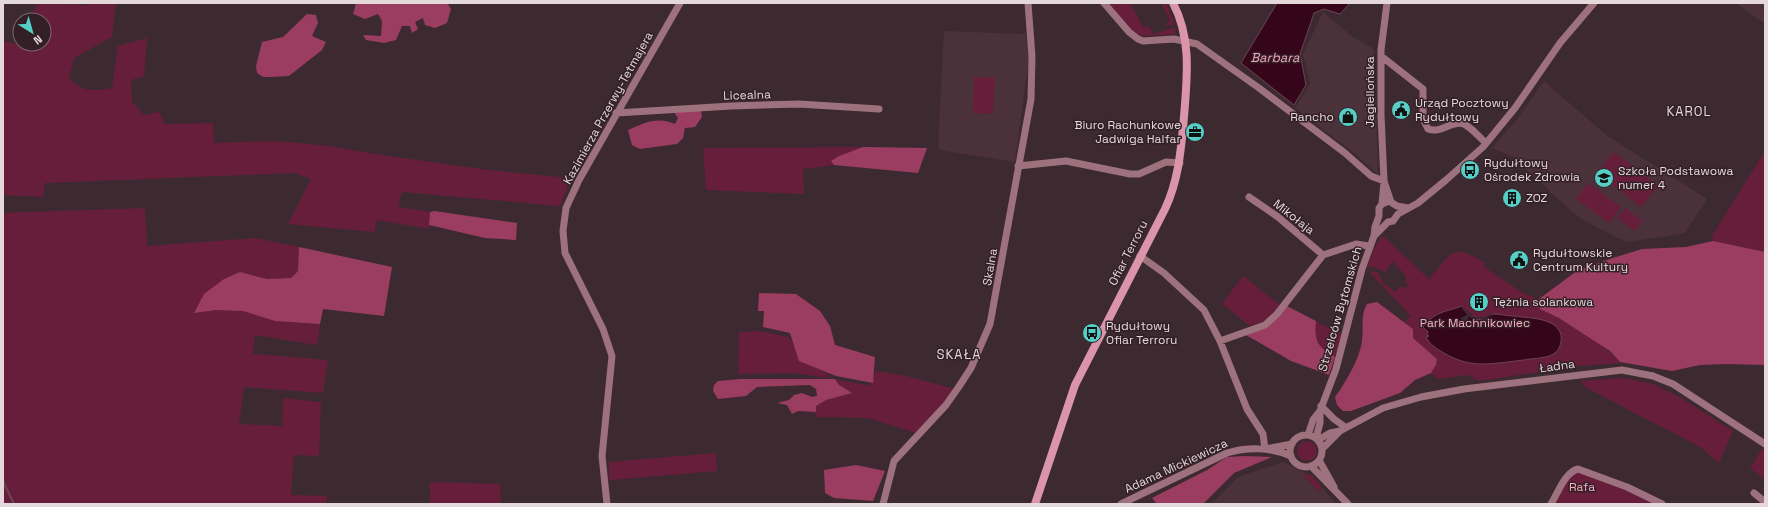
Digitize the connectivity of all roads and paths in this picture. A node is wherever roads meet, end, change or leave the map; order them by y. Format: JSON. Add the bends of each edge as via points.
{"nodes":[{"id":1,"x":680,"y":3,"type":"edge"},
{"id":2,"x":1028,"y":3,"type":"edge"},
{"id":3,"x":1104,"y":3,"type":"edge"},
{"id":4,"x":1173,"y":3,"type":"edge"},
{"id":5,"x":1387,"y":3,"type":"edge"},
{"id":6,"x":1594,"y":3,"type":"edge"},
{"id":7,"x":1185,"y":40,"type":"junction"},
{"id":8,"x":1381,"y":56,"type":"junction"},
{"id":9,"x":879,"y":109,"type":"dead end"},
{"id":10,"x":616,"y":113,"type":"junction"},
{"id":11,"x":1486,"y":144,"type":"junction"},
{"id":12,"x":1180,"y":163,"type":"junction"},
{"id":13,"x":1018,"y":166,"type":"junction"},
{"id":14,"x":1384,"y":181,"type":"junction"},
{"id":15,"x":1249,"y":197,"type":"dead end"},
{"id":16,"x":1382,"y":204,"type":"junction"},
{"id":17,"x":1394,"y":204,"type":"junction"},
{"id":18,"x":1408,"y":208,"type":"junction"},
{"id":19,"x":1398,"y":214,"type":"junction"},
{"id":20,"x":1379,"y":216,"type":"junction"},
{"id":21,"x":1388,"y":222,"type":"junction"},
{"id":22,"x":1374,"y":236,"type":"junction"},
{"id":23,"x":1369,"y":246,"type":"junction"},
{"id":24,"x":1323,"y":255,"type":"junction"},
{"id":25,"x":1140,"y":256,"type":"junction"},
{"id":26,"x":1220,"y":341,"type":"junction"},
{"id":27,"x":1320,"y":409,"type":"junction"},
{"id":28,"x":1343,"y":429,"type":"junction"},
{"id":29,"x":1308,"y":435,"type":"junction"},
{"id":30,"x":1317,"y":439,"type":"junction"},
{"id":31,"x":1292,"y":444,"type":"junction"},
{"id":32,"x":1765,"y":444,"type":"edge"},
{"id":33,"x":1265,"y":449,"type":"junction"},
{"id":34,"x":1322,"y":449,"type":"junction"},
{"id":35,"x":1291,"y":456,"type":"junction"},
{"id":36,"x":1319,"y":460,"type":"junction"},
{"id":37,"x":1311,"y":466,"type":"junction"},
{"id":38,"x":1335,"y":491,"type":"junction"},
{"id":39,"x":1754,"y":493,"type":"dead end"},
{"id":40,"x":1765,"y":502,"type":"edge"},
{"id":41,"x":607,"y":504,"type":"edge"},
{"id":42,"x":883,"y":504,"type":"edge"},
{"id":43,"x":1035,"y":504,"type":"edge"},
{"id":44,"x":1121,"y":504,"type":"edge"},
{"id":45,"x":1348,"y":504,"type":"edge"},
{"id":46,"x":1551,"y":504,"type":"edge"},
{"id":47,"x":1662,"y":504,"type":"edge"}],
"edges":[{"from":1,"to":10,"type":"street","name":"Kazimierza Przerwy-Tetmajera"},
{"from":2,"to":13,"type":"street","name":"Skalna","via":[[1032,57],[1031,99]]},
{"from":3,"to":7,"type":"street","via":[[1138,39]]},
{"from":4,"to":7,"type":"street","name":"Ofiar Terroru"},
{"from":5,"to":8,"type":"street","name":"Jagiellońska"},
{"from":6,"to":11,"type":"street","via":[[1560,43],[1515,108]]},
{"from":7,"to":12,"type":"street","name":"Ofiar Terroru","via":[[1187,87]]},
{"from":7,"to":14,"type":"street","via":[[1205,49],[1345,153],[1371,176]]},
{"from":8,"to":11,"type":"street","via":[[1423,89],[1423,119],[1428,129],[1441,130],[1456,123],[1464,124]]},
{"from":8,"to":14,"type":"street","name":"Jagiellońska"},
{"from":9,"to":10,"type":"street","name":"Licealna","via":[[799,104]]},
{"from":10,"to":41,"type":"street","name":"Kazimierza Przerwy-Tetmajera","via":[[578,180],[566,208],[563,231],[566,253],[603,329],[612,356],[602,456]]},
{"from":11,"to":18,"type":"street","via":[[1418,203]]},
{"from":12,"to":13,"type":"street","via":[[1166,162],[1149,170],[1130,174],[1066,161]]},
{"from":12,"to":25,"type":"street","name":"Ofiar Terroru","via":[[1172,194]]},
{"from":13,"to":42,"type":"street","name":"Skalna","via":[[998,286],[984,340],[971,368],[946,405],[894,461]]},
{"from":14,"to":16,"type":"street"},
{"from":14,"to":17,"type":"street"},
{"from":15,"to":24,"type":"street","name":"Mikołaja","via":[[1278,217]]},
{"from":16,"to":17,"type":"street"},
{"from":16,"to":20,"type":"street","via":[[1378,211]]},
{"from":17,"to":18,"type":"street"},
{"from":17,"to":19,"type":"street"},
{"from":18,"to":19,"type":"street"},
{"from":19,"to":21,"type":"street","via":[[1393,221]]},
{"from":20,"to":21,"type":"street"},
{"from":20,"to":22,"type":"street","via":[[1374,227]]},
{"from":21,"to":22,"type":"street"},
{"from":22,"to":23,"type":"street","name":"Strzelców Bytomskich"},
{"from":23,"to":24,"type":"street","via":[[1356,244]]},
{"from":23,"to":27,"type":"street","name":"Strzelców Bytomskich","via":[[1336,369]]},
{"from":24,"to":26,"type":"street","via":[[1277,314],[1265,325]]},
{"from":25,"to":26,"type":"street","via":[[1164,273],[1204,310]]},
{"from":25,"to":43,"type":"street","name":"Ofiar Terroru","via":[[1071,394]]},
{"from":26,"to":33,"type":"street","via":[[1246,409],[1263,434]]},
{"from":27,"to":28,"type":"street"},
{"from":27,"to":29,"type":"street","name":"Strzelców Bytomskich"},
{"from":27,"to":30,"type":"street","name":"Strzelców Bytomskich"},
{"from":28,"to":30,"type":"street","name":"Ładna"},
{"from":28,"to":32,"type":"street","name":"Ładna","via":[[1383,408],[1420,397],[1464,389],[1622,370],[1653,376],[1673,384]]},
{"from":28,"to":34,"type":"street","name":"Ładna"},
{"from":29,"to":30,"type":"street"},
{"from":29,"to":31,"type":"street","via":[[1297,438]]},
{"from":30,"to":34,"type":"street"},
{"from":31,"to":33,"type":"street","name":"Adama Mickiewicza"},
{"from":31,"to":35,"type":"street"},
{"from":33,"to":35,"type":"street","name":"Adama Mickiewicza"},
{"from":33,"to":44,"type":"street","name":"Adama Mickiewicza","via":[[1243,449],[1227,453]]},
{"from":34,"to":36,"type":"street"},
{"from":35,"to":37,"type":"street","via":[[1300,466]]},
{"from":36,"to":37,"type":"street"},
{"from":36,"to":38,"type":"street"},
{"from":37,"to":38,"type":"street"},
{"from":38,"to":45,"type":"street"},
{"from":39,"to":40,"type":"street"},
{"from":46,"to":47,"type":"street","via":[[1568,476],[1573,470],[1578,469],[1627,487]]}]}
